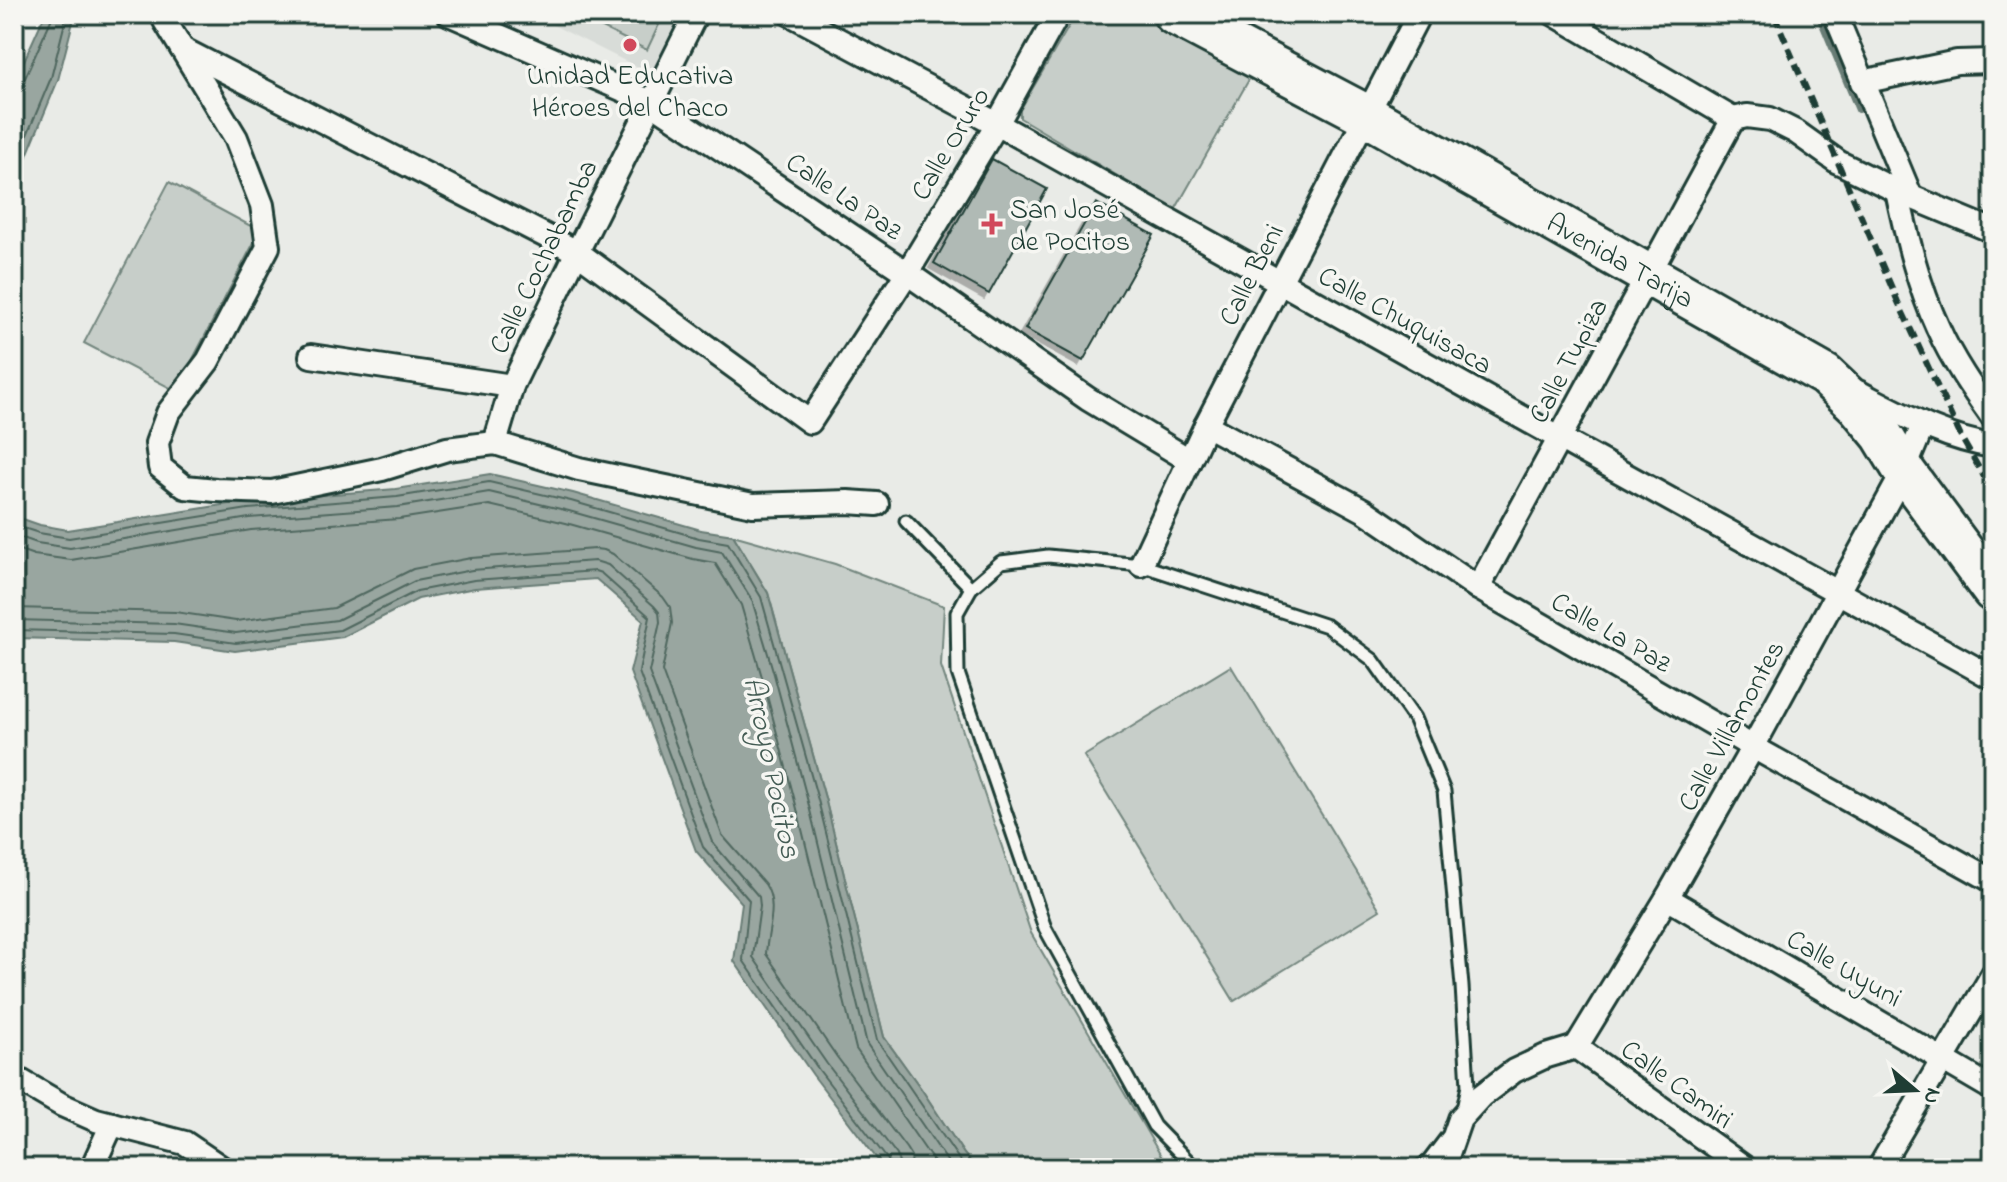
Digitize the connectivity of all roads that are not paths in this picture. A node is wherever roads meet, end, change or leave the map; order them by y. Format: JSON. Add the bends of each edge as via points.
{"nodes":[{"id":1,"x":166,"y":14,"type":"edge"},
{"id":2,"x":449,"y":14,"type":"edge"},
{"id":3,"x":696,"y":14,"type":"edge"},
{"id":4,"x":790,"y":14,"type":"edge"},
{"id":5,"x":1058,"y":14,"type":"edge"},
{"id":6,"x":1174,"y":14,"type":"edge"},
{"id":7,"x":1419,"y":14,"type":"edge"},
{"id":8,"x":1554,"y":14,"type":"edge"},
{"id":9,"x":1835,"y":14,"type":"edge"},
{"id":10,"x":182,"y":49,"type":"junction"},
{"id":11,"x":1993,"y":61,"type":"edge"},
{"id":12,"x":1862,"y":82,"type":"junction"},
{"id":13,"x":651,"y":102,"type":"junction"},
{"id":14,"x":1366,"y":115,"type":"junction"},
{"id":15,"x":1733,"y":119,"type":"junction"},
{"id":16,"x":997,"y":124,"type":"junction"},
{"id":17,"x":1904,"y":194,"type":"junction"},
{"id":18,"x":1993,"y":231,"type":"edge"},
{"id":19,"x":577,"y":252,"type":"junction"},
{"id":20,"x":907,"y":273,"type":"junction"},
{"id":21,"x":1648,"y":274,"type":"junction"},
{"id":22,"x":1279,"y":283,"type":"junction"},
{"id":23,"x":311,"y":356,"type":"dead end"},
{"id":24,"x":1825,"y":375,"type":"junction"},
{"id":25,"x":512,"y":386,"type":"junction"},
{"id":26,"x":1993,"y":418,"type":"edge"},
{"id":27,"x":1206,"y":425,"type":"junction"},
{"id":28,"x":1923,"y":425,"type":"junction"},
{"id":29,"x":1559,"y":438,"type":"junction"},
{"id":30,"x":495,"y":443,"type":"junction"},
{"id":31,"x":1992,"y":447,"type":"edge"},
{"id":32,"x":1189,"y":460,"type":"junction"},
{"id":33,"x":1904,"y":471,"type":"junction"},
{"id":34,"x":877,"y":504,"type":"dead end"},
{"id":35,"x":906,"y":521,"type":"dead end"},
{"id":36,"x":1141,"y":565,"type":"junction"},
{"id":37,"x":971,"y":588,"type":"junction"},
{"id":38,"x":1478,"y":588,"type":"junction"},
{"id":39,"x":1993,"y":591,"type":"edge"},
{"id":40,"x":1838,"y":593,"type":"junction"},
{"id":41,"x":1993,"y":678,"type":"edge"},
{"id":42,"x":1753,"y":747,"type":"junction"},
{"id":43,"x":1993,"y":881,"type":"edge"},
{"id":44,"x":1667,"y":898,"type":"junction"},
{"id":45,"x":1993,"y":974,"type":"edge"},
{"id":46,"x":1576,"y":1047,"type":"junction"},
{"id":47,"x":1944,"y":1059,"type":"junction"},
{"id":48,"x":14,"y":1077,"type":"edge"},
{"id":49,"x":1993,"y":1089,"type":"edge"},
{"id":50,"x":1460,"y":1119,"type":"junction"},
{"id":51,"x":112,"y":1124,"type":"junction"},
{"id":52,"x":1192,"y":1166,"type":"edge"},
{"id":53,"x":92,"y":1168,"type":"edge"},
{"id":54,"x":222,"y":1168,"type":"edge"},
{"id":55,"x":1204,"y":1168,"type":"edge"},
{"id":56,"x":1417,"y":1168,"type":"edge"},
{"id":57,"x":1443,"y":1168,"type":"edge"},
{"id":58,"x":1745,"y":1168,"type":"edge"},
{"id":59,"x":1879,"y":1168,"type":"edge"}],
"edges":[{"from":1,"to":10,"type":"street"},
{"from":2,"to":13,"type":"street","name":"Calle La Paz"},
{"from":3,"to":13,"type":"street","name":"Calle Cochabamba"},
{"from":4,"to":16,"type":"street","name":"Calle Chuquisaca"},
{"from":5,"to":16,"type":"street","name":"Calle Oruro"},
{"from":6,"to":14,"type":"highway","name":"Avenida Tarija"},
{"from":7,"to":14,"type":"street","name":"Calle Beni"},
{"from":8,"to":15,"type":"street"},
{"from":9,"to":12,"type":"street"},
{"from":10,"to":19,"type":"street"},
{"from":10,"to":30,"type":"street","via":[[236,138],[262,205],[268,247],[208,361],[168,413],[157,443],[160,467],[185,487],[272,492],[447,449]]},
{"from":11,"to":12,"type":"street","via":[[1957,62]]},
{"from":12,"to":17,"type":"street"},
{"from":13,"to":19,"type":"street","name":"Calle Cochabamba"},
{"from":13,"to":20,"type":"street","name":"Calle La Paz"},
{"from":14,"to":21,"type":"highway","name":"Avenida Tarija"},
{"from":14,"to":22,"type":"street","name":"Calle Beni"},
{"from":15,"to":17,"type":"street","via":[[1770,119],[1838,162]]},
{"from":15,"to":21,"type":"street","name":"Calle Tupiza"},
{"from":16,"to":20,"type":"street","name":"Calle Oruro"},
{"from":16,"to":22,"type":"street","name":"Calle Chuquisaca"},
{"from":17,"to":18,"type":"street"},
{"from":17,"to":26,"type":"street","via":[[1910,252],[1938,328]]},
{"from":19,"to":20,"type":"street","name":"Calle Oruro","via":[[810,422]]},
{"from":19,"to":25,"type":"street","name":"Calle Cochabamba"},
{"from":20,"to":32,"type":"street","name":"Calle La Paz","via":[[1088,399]]},
{"from":21,"to":24,"type":"highway","name":"Avenida Tarija"},
{"from":21,"to":29,"type":"street","name":"Calle Tupiza"},
{"from":22,"to":27,"type":"street","name":"Calle Beni"},
{"from":22,"to":29,"type":"street","name":"Calle Chuquisaca"},
{"from":23,"to":25,"type":"street"},
{"from":24,"to":28,"type":"street"},
{"from":24,"to":33,"type":"highway","name":"Avenida Tarija","via":[[1882,435]]},
{"from":25,"to":30,"type":"street","name":"Calle Cochabamba"},
{"from":27,"to":32,"type":"street","name":"Calle Beni"},
{"from":27,"to":38,"type":"street","name":"Calle La Paz","via":[[1365,511]]},
{"from":28,"to":31,"type":"street"},
{"from":28,"to":33,"type":"street","name":"Calle Villamontes"},
{"from":29,"to":38,"type":"street","name":"Calle Tupiza"},
{"from":29,"to":40,"type":"street","name":"Calle Chuquisaca"},
{"from":30,"to":34,"type":"street","via":[[579,469],[753,505]]},
{"from":32,"to":36,"type":"street","name":"Calle Beni"},
{"from":33,"to":39,"type":"highway","name":"Avenida Tarija"},
{"from":33,"to":40,"type":"street","name":"Calle Villamontes"},
{"from":35,"to":37,"type":"lane"},
{"from":36,"to":37,"type":"lane","via":[[1048,556],[1001,562]]},
{"from":36,"to":50,"type":"lane","via":[[1327,626],[1373,660],[1414,718],[1444,791],[1468,1086]]},
{"from":37,"to":52,"type":"lane","via":[[957,613],[958,673],[1045,928],[1154,1126]]},
{"from":38,"to":42,"type":"street","name":"Calle La Paz"},
{"from":40,"to":41,"type":"street","name":"Calle Chuquisaca"},
{"from":40,"to":42,"type":"street","name":"Calle Villamontes"},
{"from":42,"to":43,"type":"street","name":"Calle La Paz"},
{"from":42,"to":44,"type":"street","name":"Calle Villamontes"},
{"from":44,"to":46,"type":"street","name":"Calle Villamontes"},
{"from":44,"to":47,"type":"street","name":"Calle Uyuni"},
{"from":45,"to":47,"type":"street"},
{"from":46,"to":50,"type":"street","via":[[1514,1071]]},
{"from":46,"to":58,"type":"street","name":"Calle Camiri"},
{"from":47,"to":49,"type":"street","name":"Calle Uyuni"},
{"from":47,"to":59,"type":"street"},
{"from":48,"to":51,"type":"street","via":[[62,1105]]},
{"from":50,"to":56,"type":"lane","via":[[1428,1162]]},
{"from":50,"to":57,"type":"street"},
{"from":51,"to":53,"type":"street"},
{"from":51,"to":54,"type":"street","via":[[185,1143]]},
{"from":52,"to":55,"type":"lane"}]}
